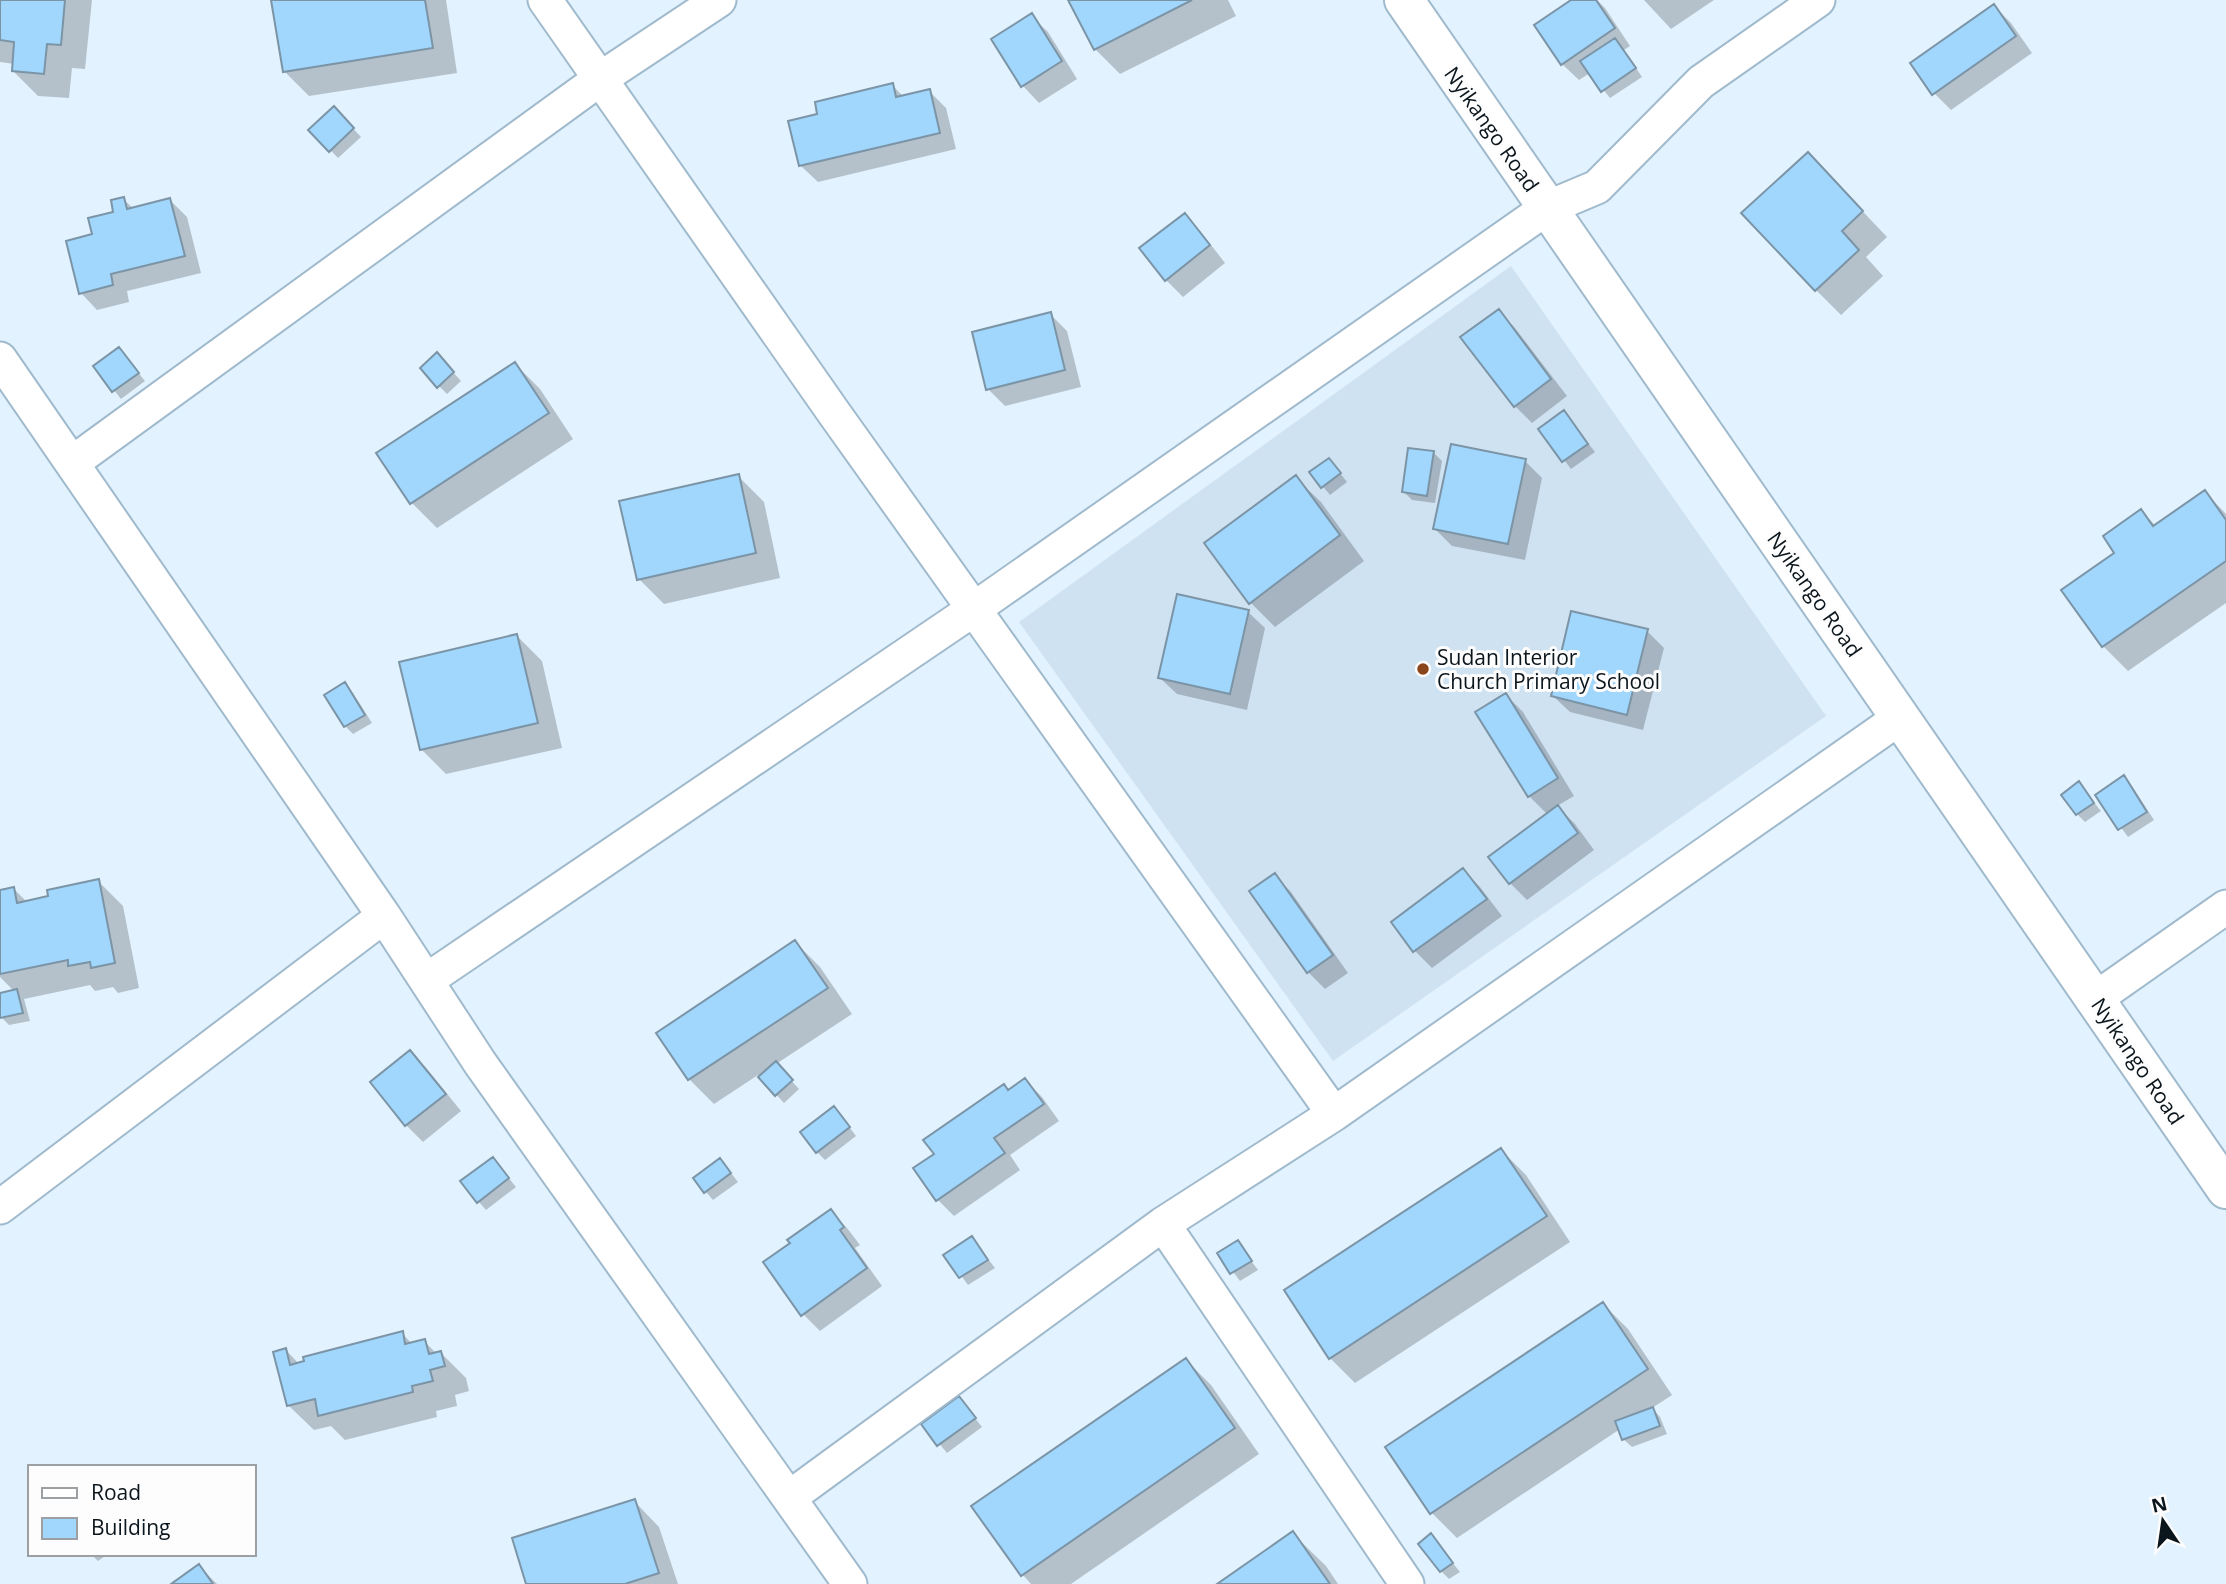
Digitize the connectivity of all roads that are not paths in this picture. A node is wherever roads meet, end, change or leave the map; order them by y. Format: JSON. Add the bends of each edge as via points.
{"nodes":[{"id":1,"x":545,"y":0,"type":"edge"},
{"id":2,"x":719,"y":0,"type":"edge"},
{"id":3,"x":1404,"y":0,"type":"edge"},
{"id":4,"x":1818,"y":0,"type":"edge"},
{"id":5,"x":600,"y":79,"type":"junction"},
{"id":6,"x":1547,"y":208,"type":"junction"},
{"id":7,"x":0,"y":359,"type":"edge"},
{"id":8,"x":72,"y":463,"type":"junction"},
{"id":9,"x":974,"y":609,"type":"junction"},
{"id":10,"x":1901,"y":718,"type":"junction"},
{"id":11,"x":2226,"y":907,"type":"edge"},
{"id":12,"x":384,"y":916,"type":"junction"},
{"id":13,"x":427,"y":980,"type":"junction"},
{"id":14,"x":2095,"y":999,"type":"junction"},
{"id":15,"x":1334,"y":1114,"type":"junction"},
{"id":16,"x":2226,"y":1189,"type":"edge"},
{"id":17,"x":0,"y":1207,"type":"edge"},
{"id":18,"x":1163,"y":1224,"type":"junction"},
{"id":19,"x":790,"y":1497,"type":"junction"},
{"id":20,"x":850,"y":1584,"type":"edge"},
{"id":21,"x":1407,"y":1584,"type":"edge"}],
"edges":[{"from":1,"to":5,"type":"street"},
{"from":2,"to":5,"type":"street"},
{"from":3,"to":6,"type":"street","name":"Nyikango Road"},
{"from":4,"to":6,"type":"street","via":[[1701,82],[1597,187]]},
{"from":5,"to":8,"type":"street"},
{"from":5,"to":9,"type":"street"},
{"from":6,"to":9,"type":"street"},
{"from":6,"to":10,"type":"street","name":"Nyikango Road"},
{"from":7,"to":8,"type":"street"},
{"from":8,"to":12,"type":"street"},
{"from":9,"to":13,"type":"street"},
{"from":9,"to":15,"type":"street"},
{"from":10,"to":14,"type":"street","name":"Nyikango Road"},
{"from":10,"to":15,"type":"street"},
{"from":11,"to":14,"type":"street"},
{"from":12,"to":13,"type":"street"},
{"from":12,"to":17,"type":"street"},
{"from":13,"to":19,"type":"street","via":[[480,1063]]},
{"from":14,"to":16,"type":"street","name":"Nyikango Road"},
{"from":15,"to":18,"type":"street"},
{"from":18,"to":19,"type":"street"},
{"from":18,"to":21,"type":"street"},
{"from":19,"to":20,"type":"street"}]}
